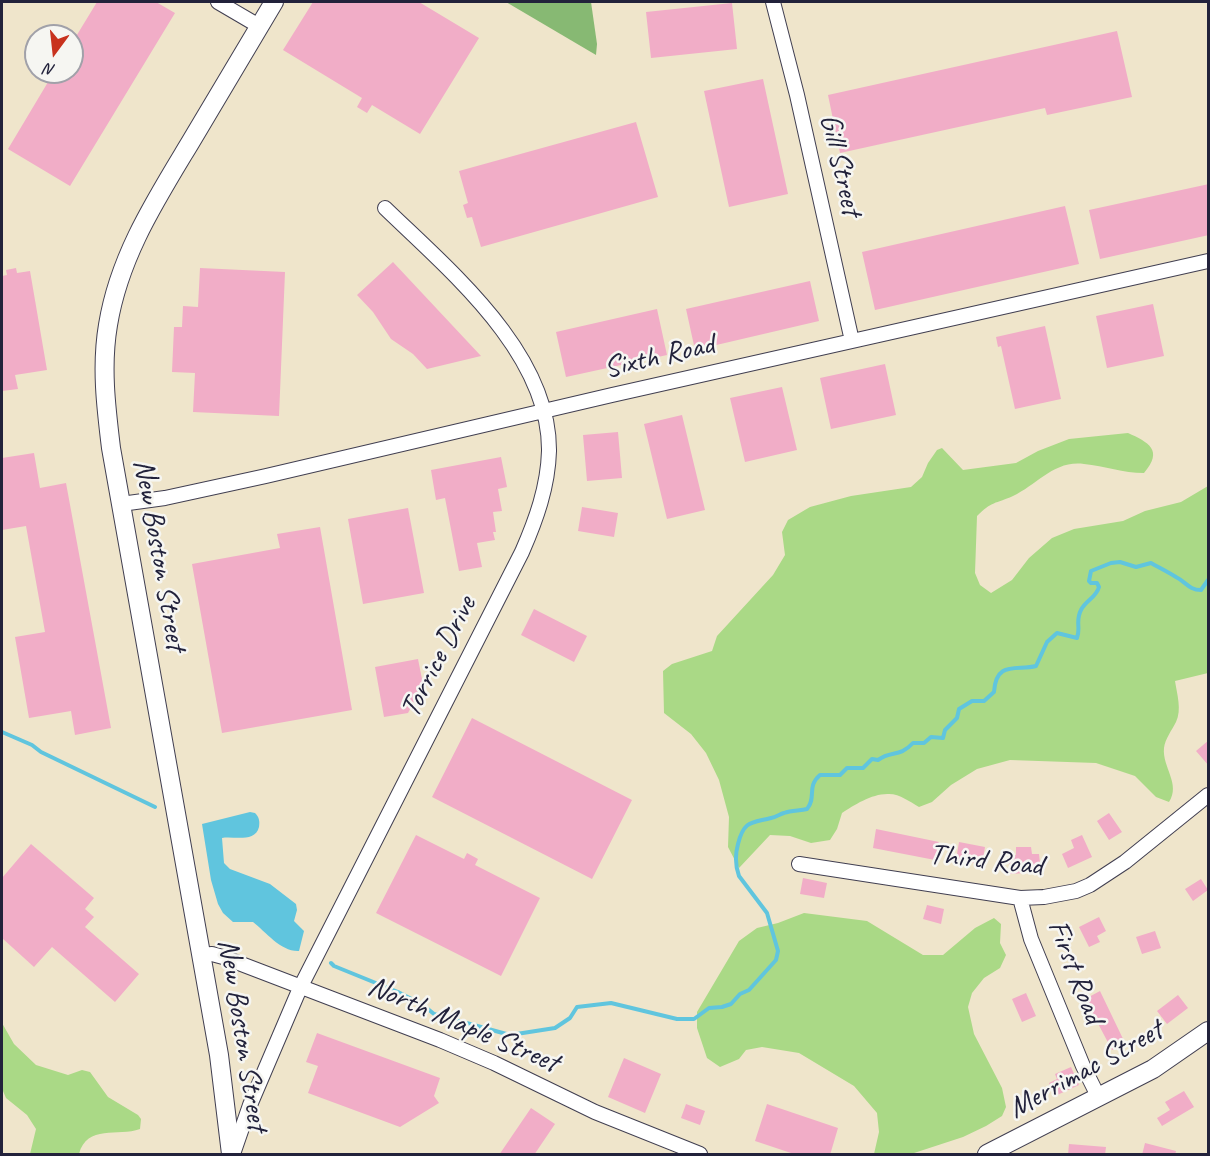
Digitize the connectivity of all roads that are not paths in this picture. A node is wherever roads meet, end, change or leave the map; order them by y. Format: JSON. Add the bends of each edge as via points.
{"nodes":[{"id":1,"x":218,"y":2,"type":"edge"},
{"id":2,"x":274,"y":2,"type":"edge"},
{"id":3,"x":773,"y":2,"type":"edge"},
{"id":4,"x":259,"y":26,"type":"junction"},
{"id":5,"x":385,"y":208,"type":"dead end"},
{"id":6,"x":1209,"y":261,"type":"edge"},
{"id":7,"x":852,"y":341,"type":"junction"},
{"id":8,"x":544,"y":412,"type":"junction"},
{"id":9,"x":121,"y":504,"type":"junction"},
{"id":10,"x":1209,"y":795,"type":"edge"},
{"id":11,"x":799,"y":864,"type":"dead end"},
{"id":12,"x":1020,"y":898,"type":"junction"},
{"id":13,"x":202,"y":955,"type":"junction"},
{"id":14,"x":300,"y":988,"type":"junction"},
{"id":15,"x":1209,"y":1031,"type":"edge"},
{"id":16,"x":1099,"y":1098,"type":"junction"},
{"id":17,"x":232,"y":1155,"type":"edge"},
{"id":18,"x":700,"y":1155,"type":"edge"},
{"id":19,"x":987,"y":1155,"type":"edge"}],
"edges":[{"from":1,"to":4,"type":"street"},
{"from":2,"to":4,"type":"main road","name":"New Boston Street"},
{"from":3,"to":7,"type":"street","name":"Gill Street"},
{"from":4,"to":9,"type":"main road","name":"New Boston Street","via":[[148,213],[117,285],[108,327],[105,379]]},
{"from":5,"to":8,"type":"street","name":"Torrice Drive","via":[[494,319],[526,367]]},
{"from":6,"to":7,"type":"street","name":"Sixth Road"},
{"from":7,"to":8,"type":"street","name":"Sixth Road"},
{"from":8,"to":9,"type":"street","name":"Sixth Road","via":[[165,498]]},
{"from":8,"to":14,"type":"street","name":"Torrice Drive","via":[[548,440],[546,475],[522,552]]},
{"from":9,"to":13,"type":"main road","name":"New Boston Street"},
{"from":10,"to":12,"type":"street","name":"Third Road","via":[[1090,885],[1044,897]]},
{"from":11,"to":12,"type":"street","name":"Third Road"},
{"from":12,"to":16,"type":"street","name":"First Road","via":[[1031,939]]},
{"from":13,"to":14,"type":"street","name":"North Maple Street","via":[[218,955]]},
{"from":13,"to":17,"type":"main road","name":"New Boston Street"},
{"from":14,"to":17,"type":"street","name":"Torrice Drive"},
{"from":14,"to":18,"type":"street","name":"North Maple Street","via":[[440,1040],[604,1117]]},
{"from":15,"to":16,"type":"main road","name":"Merrimac Street","via":[[1153,1069]]},
{"from":16,"to":19,"type":"main road","name":"Merrimac Street"}]}
